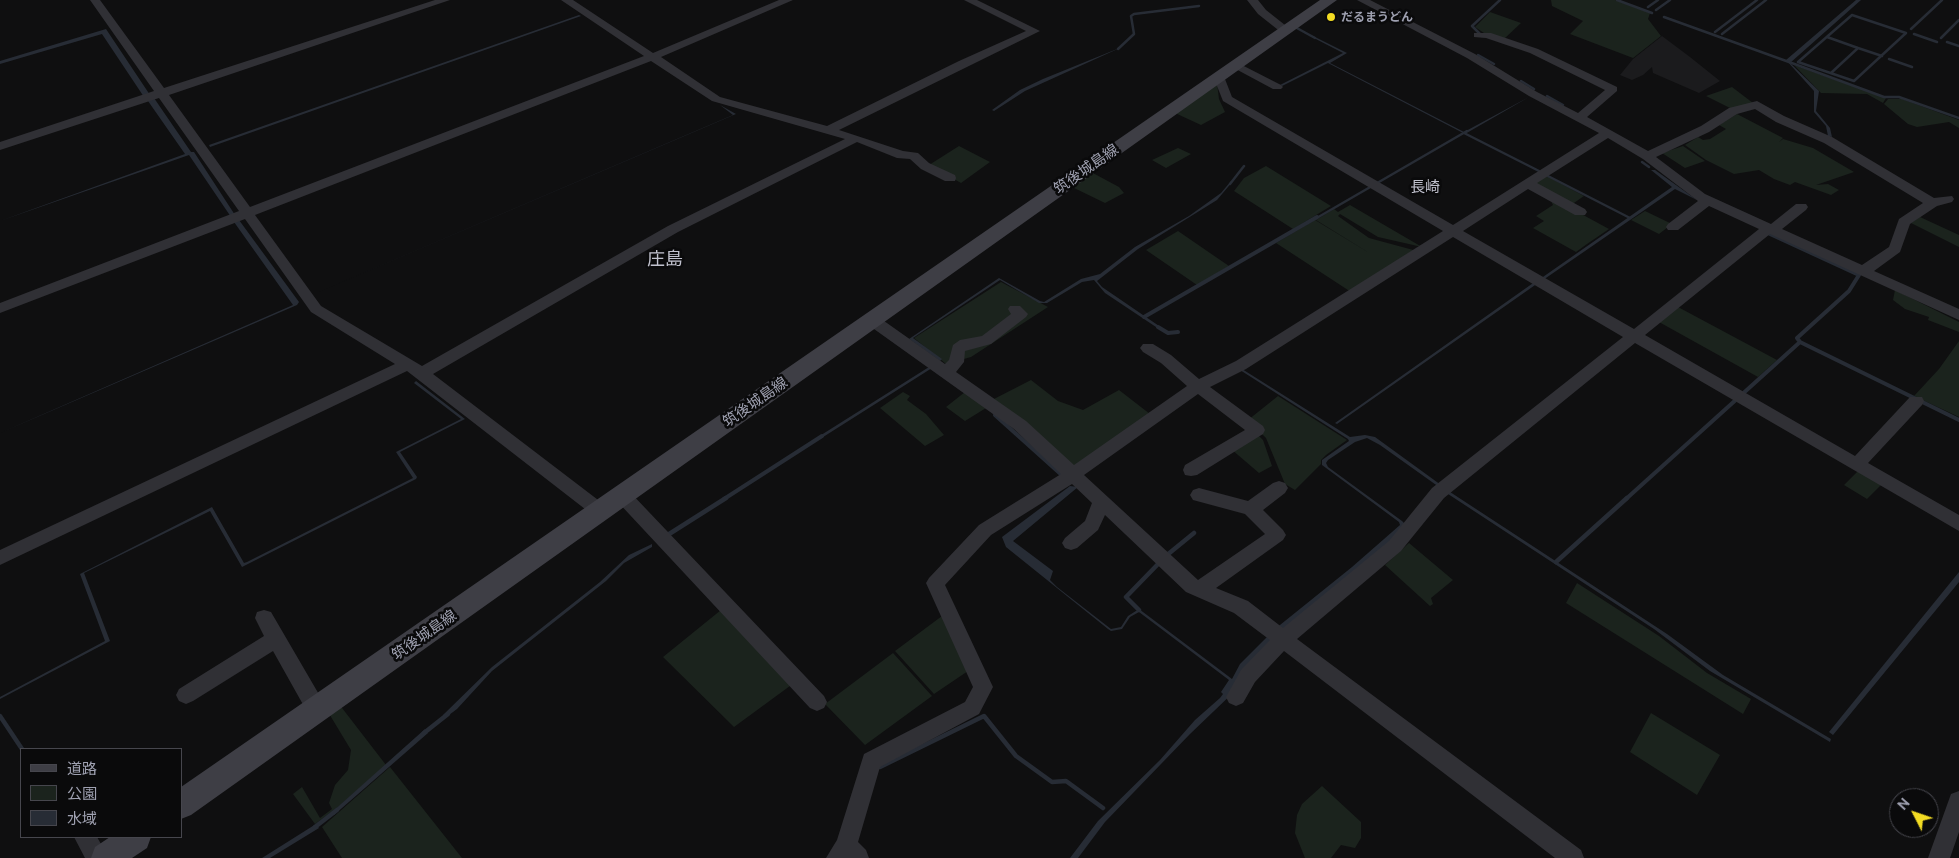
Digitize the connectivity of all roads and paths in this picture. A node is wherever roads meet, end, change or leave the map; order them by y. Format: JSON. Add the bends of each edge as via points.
{"nodes":[{"id":1,"x":95,"y":0,"type":"edge"},
{"id":2,"x":445,"y":0,"type":"edge"},
{"id":3,"x":566,"y":0,"type":"edge"},
{"id":4,"x":788,"y":0,"type":"edge"},
{"id":5,"x":969,"y":0,"type":"edge"},
{"id":6,"x":1252,"y":0,"type":"edge"},
{"id":7,"x":1330,"y":0,"type":"edge"},
{"id":8,"x":1362,"y":0,"type":"edge"},
{"id":9,"x":1286,"y":30,"type":"junction"},
{"id":10,"x":1478,"y":35,"type":"dead end"},
{"id":11,"x":652,"y":57,"type":"junction"},
{"id":12,"x":1228,"y":70,"type":"junction"},
{"id":13,"x":1277,"y":87,"type":"dead end"},
{"id":14,"x":160,"y":94,"type":"junction"},
{"id":15,"x":1579,"y":118,"type":"junction"},
{"id":16,"x":829,"y":130,"type":"junction"},
{"id":17,"x":1608,"y":133,"type":"junction"},
{"id":18,"x":856,"y":138,"type":"junction"},
{"id":19,"x":0,"y":146,"type":"edge"},
{"id":20,"x":1647,"y":156,"type":"junction"},
{"id":21,"x":950,"y":178,"type":"dead end"},
{"id":22,"x":1527,"y":183,"type":"junction"},
{"id":23,"x":1947,"y":199,"type":"dead end"},
{"id":24,"x":1708,"y":200,"type":"junction"},
{"id":25,"x":1932,"y":203,"type":"junction"},
{"id":26,"x":1801,"y":207,"type":"dead end"},
{"id":27,"x":1580,"y":212,"type":"dead end"},
{"id":28,"x":246,"y":213,"type":"junction"},
{"id":29,"x":1673,"y":227,"type":"dead end"},
{"id":30,"x":1771,"y":229,"type":"junction"},
{"id":31,"x":1452,"y":230,"type":"junction"},
{"id":32,"x":1864,"y":271,"type":"junction"},
{"id":33,"x":0,"y":308,"type":"edge"},
{"id":34,"x":1016,"y":309,"type":"dead end"},
{"id":35,"x":1959,"y":316,"type":"edge"},
{"id":36,"x":872,"y":320,"type":"junction"},
{"id":37,"x":1636,"y":336,"type":"junction"},
{"id":38,"x":1148,"y":348,"type":"dead end"},
{"id":39,"x":408,"y":364,"type":"junction"},
{"id":40,"x":947,"y":371,"type":"junction"},
{"id":41,"x":422,"y":373,"type":"junction"},
{"id":42,"x":1198,"y":386,"type":"junction"},
{"id":43,"x":1916,"y":401,"type":"dead end"},
{"id":44,"x":1857,"y":465,"type":"junction"},
{"id":45,"x":1192,"y":470,"type":"dead end"},
{"id":46,"x":1072,"y":475,"type":"junction"},
{"id":47,"x":1279,"y":488,"type":"dead end"},
{"id":48,"x":622,"y":495,"type":"junction"},
{"id":49,"x":1199,"y":495,"type":"dead end"},
{"id":50,"x":1101,"y":502,"type":"junction"},
{"id":51,"x":1251,"y":509,"type":"junction"},
{"id":52,"x":600,"y":511,"type":"junction"},
{"id":53,"x":1959,"y":524,"type":"edge"},
{"id":54,"x":1071,"y":543,"type":"dead end"},
{"id":55,"x":0,"y":558,"type":"edge"},
{"id":56,"x":1200,"y":590,"type":"junction"},
{"id":57,"x":264,"y":618,"type":"dead end"},
{"id":58,"x":275,"y":639,"type":"junction"},
{"id":59,"x":1282,"y":640,"type":"junction"},
{"id":60,"x":186,"y":695,"type":"dead end"},
{"id":61,"x":1236,"y":697,"type":"dead end"},
{"id":62,"x":817,"y":702,"type":"dead end"},
{"id":63,"x":317,"y":710,"type":"junction"},
{"id":64,"x":1959,"y":802,"type":"edge"},
{"id":65,"x":182,"y":804,"type":"edge"},
{"id":66,"x":86,"y":838,"type":"edge"},
{"id":67,"x":135,"y":838,"type":"edge"},
{"id":68,"x":847,"y":854,"type":"edge"},
{"id":69,"x":98,"y":858,"type":"edge"},
{"id":70,"x":106,"y":858,"type":"edge"},
{"id":71,"x":1572,"y":858,"type":"edge"},
{"id":72,"x":1939,"y":858,"type":"edge"}],
"edges":[{"from":1,"to":14,"type":"street"},
{"from":2,"to":14,"type":"street"},
{"from":3,"to":11,"type":"street"},
{"from":4,"to":11,"type":"street"},
{"from":5,"to":16,"type":"street","via":[[1035,31]]},
{"from":6,"to":9,"type":"street"},
{"from":7,"to":9,"type":"main road","name":"筑後城島線"},
{"from":8,"to":15,"type":"street","via":[[1471,56]]},
{"from":9,"to":12,"type":"main road","name":"筑後城島線"},
{"from":10,"to":15,"type":"street","via":[[1534,51],[1613,89]]},
{"from":11,"to":16,"type":"street","via":[[716,99]]},
{"from":11,"to":28,"type":"street"},
{"from":12,"to":13,"type":"street"},
{"from":12,"to":31,"type":"street","via":[[1227,99]]},
{"from":12,"to":36,"type":"main road","name":"筑後城島線"},
{"from":14,"to":19,"type":"street"},
{"from":14,"to":28,"type":"street"},
{"from":15,"to":17,"type":"street"},
{"from":16,"to":18,"type":"street"},
{"from":17,"to":20,"type":"street"},
{"from":17,"to":22,"type":"street"},
{"from":18,"to":21,"type":"street","via":[[901,155],[914,156],[924,166]]},
{"from":18,"to":41,"type":"street","via":[[673,229]]},
{"from":20,"to":24,"type":"street"},
{"from":20,"to":25,"type":"street","via":[[1705,129],[1732,111],[1757,105],[1828,140]]},
{"from":22,"to":27,"type":"street"},
{"from":22,"to":31,"type":"street"},
{"from":23,"to":25,"type":"street"},
{"from":24,"to":29,"type":"street"},
{"from":24,"to":30,"type":"street"},
{"from":25,"to":32,"type":"street","via":[[1904,222],[1895,249]]},
{"from":26,"to":30,"type":"street"},
{"from":28,"to":33,"type":"street"},
{"from":28,"to":39,"type":"street","via":[[316,309]]},
{"from":30,"to":32,"type":"street"},
{"from":30,"to":37,"type":"street"},
{"from":31,"to":37,"type":"street"},
{"from":31,"to":42,"type":"street","via":[[1241,365]]},
{"from":32,"to":35,"type":"street"},
{"from":34,"to":40,"type":"street","via":[[1021,314],[986,340],[958,349],[956,362]]},
{"from":36,"to":40,"type":"street"},
{"from":36,"to":48,"type":"main road","name":"筑後城島線"},
{"from":37,"to":44,"type":"street"},
{"from":37,"to":59,"type":"street","via":[[1438,493],[1390,543]]},
{"from":38,"to":42,"type":"street"},
{"from":39,"to":41,"type":"street"},
{"from":39,"to":55,"type":"street"},
{"from":40,"to":46,"type":"street","via":[[1020,425]]},
{"from":41,"to":52,"type":"street"},
{"from":42,"to":45,"type":"street","via":[[1257,430]]},
{"from":42,"to":46,"type":"street"},
{"from":43,"to":44,"type":"street"},
{"from":44,"to":53,"type":"street"},
{"from":46,"to":50,"type":"street"},
{"from":46,"to":68,"type":"street","via":[[985,530],[936,583],[983,688],[972,708],[871,761]]},
{"from":47,"to":51,"type":"street"},
{"from":48,"to":52,"type":"main road","name":"筑後城島線"},
{"from":48,"to":62,"type":"street"},
{"from":49,"to":51,"type":"street"},
{"from":50,"to":54,"type":"street","via":[[1092,525]]},
{"from":50,"to":56,"type":"street"},
{"from":51,"to":56,"type":"street","via":[[1278,535]]},
{"from":52,"to":63,"type":"main road","name":"筑後城島線"},
{"from":56,"to":59,"type":"street","via":[[1241,607]]},
{"from":57,"to":58,"type":"street"},
{"from":58,"to":60,"type":"street"},
{"from":58,"to":63,"type":"street"},
{"from":59,"to":61,"type":"street","via":[[1248,676]]},
{"from":59,"to":71,"type":"street"},
{"from":63,"to":65,"type":"main road","name":"筑後城島線"},
{"from":64,"to":72,"type":"street"},
{"from":66,"to":69,"type":"street"},
{"from":67,"to":70,"type":"main road"}]}
